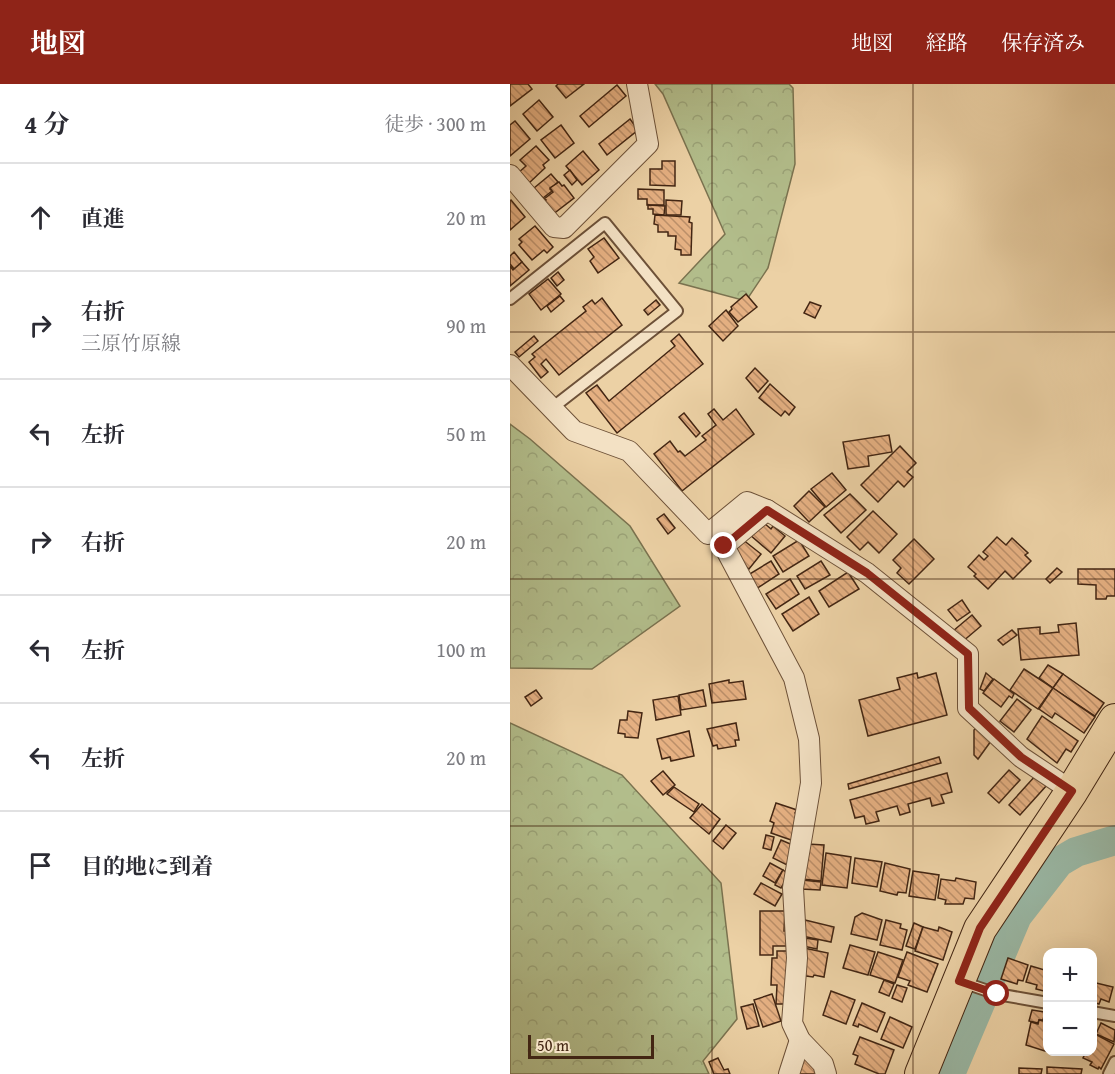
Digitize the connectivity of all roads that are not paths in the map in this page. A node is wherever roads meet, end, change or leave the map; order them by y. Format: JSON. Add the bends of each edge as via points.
{"nodes":[{"id":1,"x":637,"y":84,"type":"edge"},
{"id":2,"x":510,"y":175,"type":"edge"},
{"id":3,"x":510,"y":299,"type":"edge"},
{"id":4,"x":510,"y":366,"type":"edge"},
{"id":5,"x":552,"y":408,"type":"junction"},
{"id":6,"x":767,"y":510,"type":"junction"},
{"id":7,"x":1115,"y":720,"type":"edge"},
{"id":8,"x":1072,"y":791,"type":"junction"},
{"id":9,"x":968,"y":984,"type":"junction"},
{"id":10,"x":1043,"y":1002,"type":"edge"},
{"id":11,"x":1097,"y":1013,"type":"edge"},
{"id":12,"x":1115,"y":1016,"type":"edge"},
{"id":13,"x":800,"y":1040,"type":"junction"},
{"id":14,"x":1115,"y":1062,"type":"edge"},
{"id":15,"x":789,"y":1074,"type":"edge"},
{"id":16,"x":826,"y":1074,"type":"edge"},
{"id":17,"x":921,"y":1074,"type":"edge"},
{"id":18,"x":1110,"y":1074,"type":"edge"}],
"edges":[{"from":1,"to":2,"type":"street","via":[[648,144],[564,228],[554,227]]},
{"from":3,"to":5,"type":"lane","via":[[605,223],[677,311]]},
{"from":4,"to":5,"type":"street"},
{"from":5,"to":6,"type":"street","via":[[574,430],[629,451],[708,534],[747,502]]},
{"from":6,"to":8,"type":"street","via":[[867,573],[968,654],[969,708],[1021,757]]},
{"from":6,"to":13,"type":"street","via":[[724,546],[794,678],[809,739],[811,783],[793,888],[797,958],[792,1023]]},
{"from":7,"to":8,"type":"main road"},
{"from":8,"to":9,"type":"main road","via":[[980,928]]},
{"from":9,"to":10,"type":"lane"},
{"from":9,"to":17,"type":"main road"},
{"from":11,"to":12,"type":"lane"},
{"from":13,"to":15,"type":"street"},
{"from":13,"to":16,"type":"street","via":[[823,1064]]},
{"from":14,"to":18,"type":"lane"}]}
